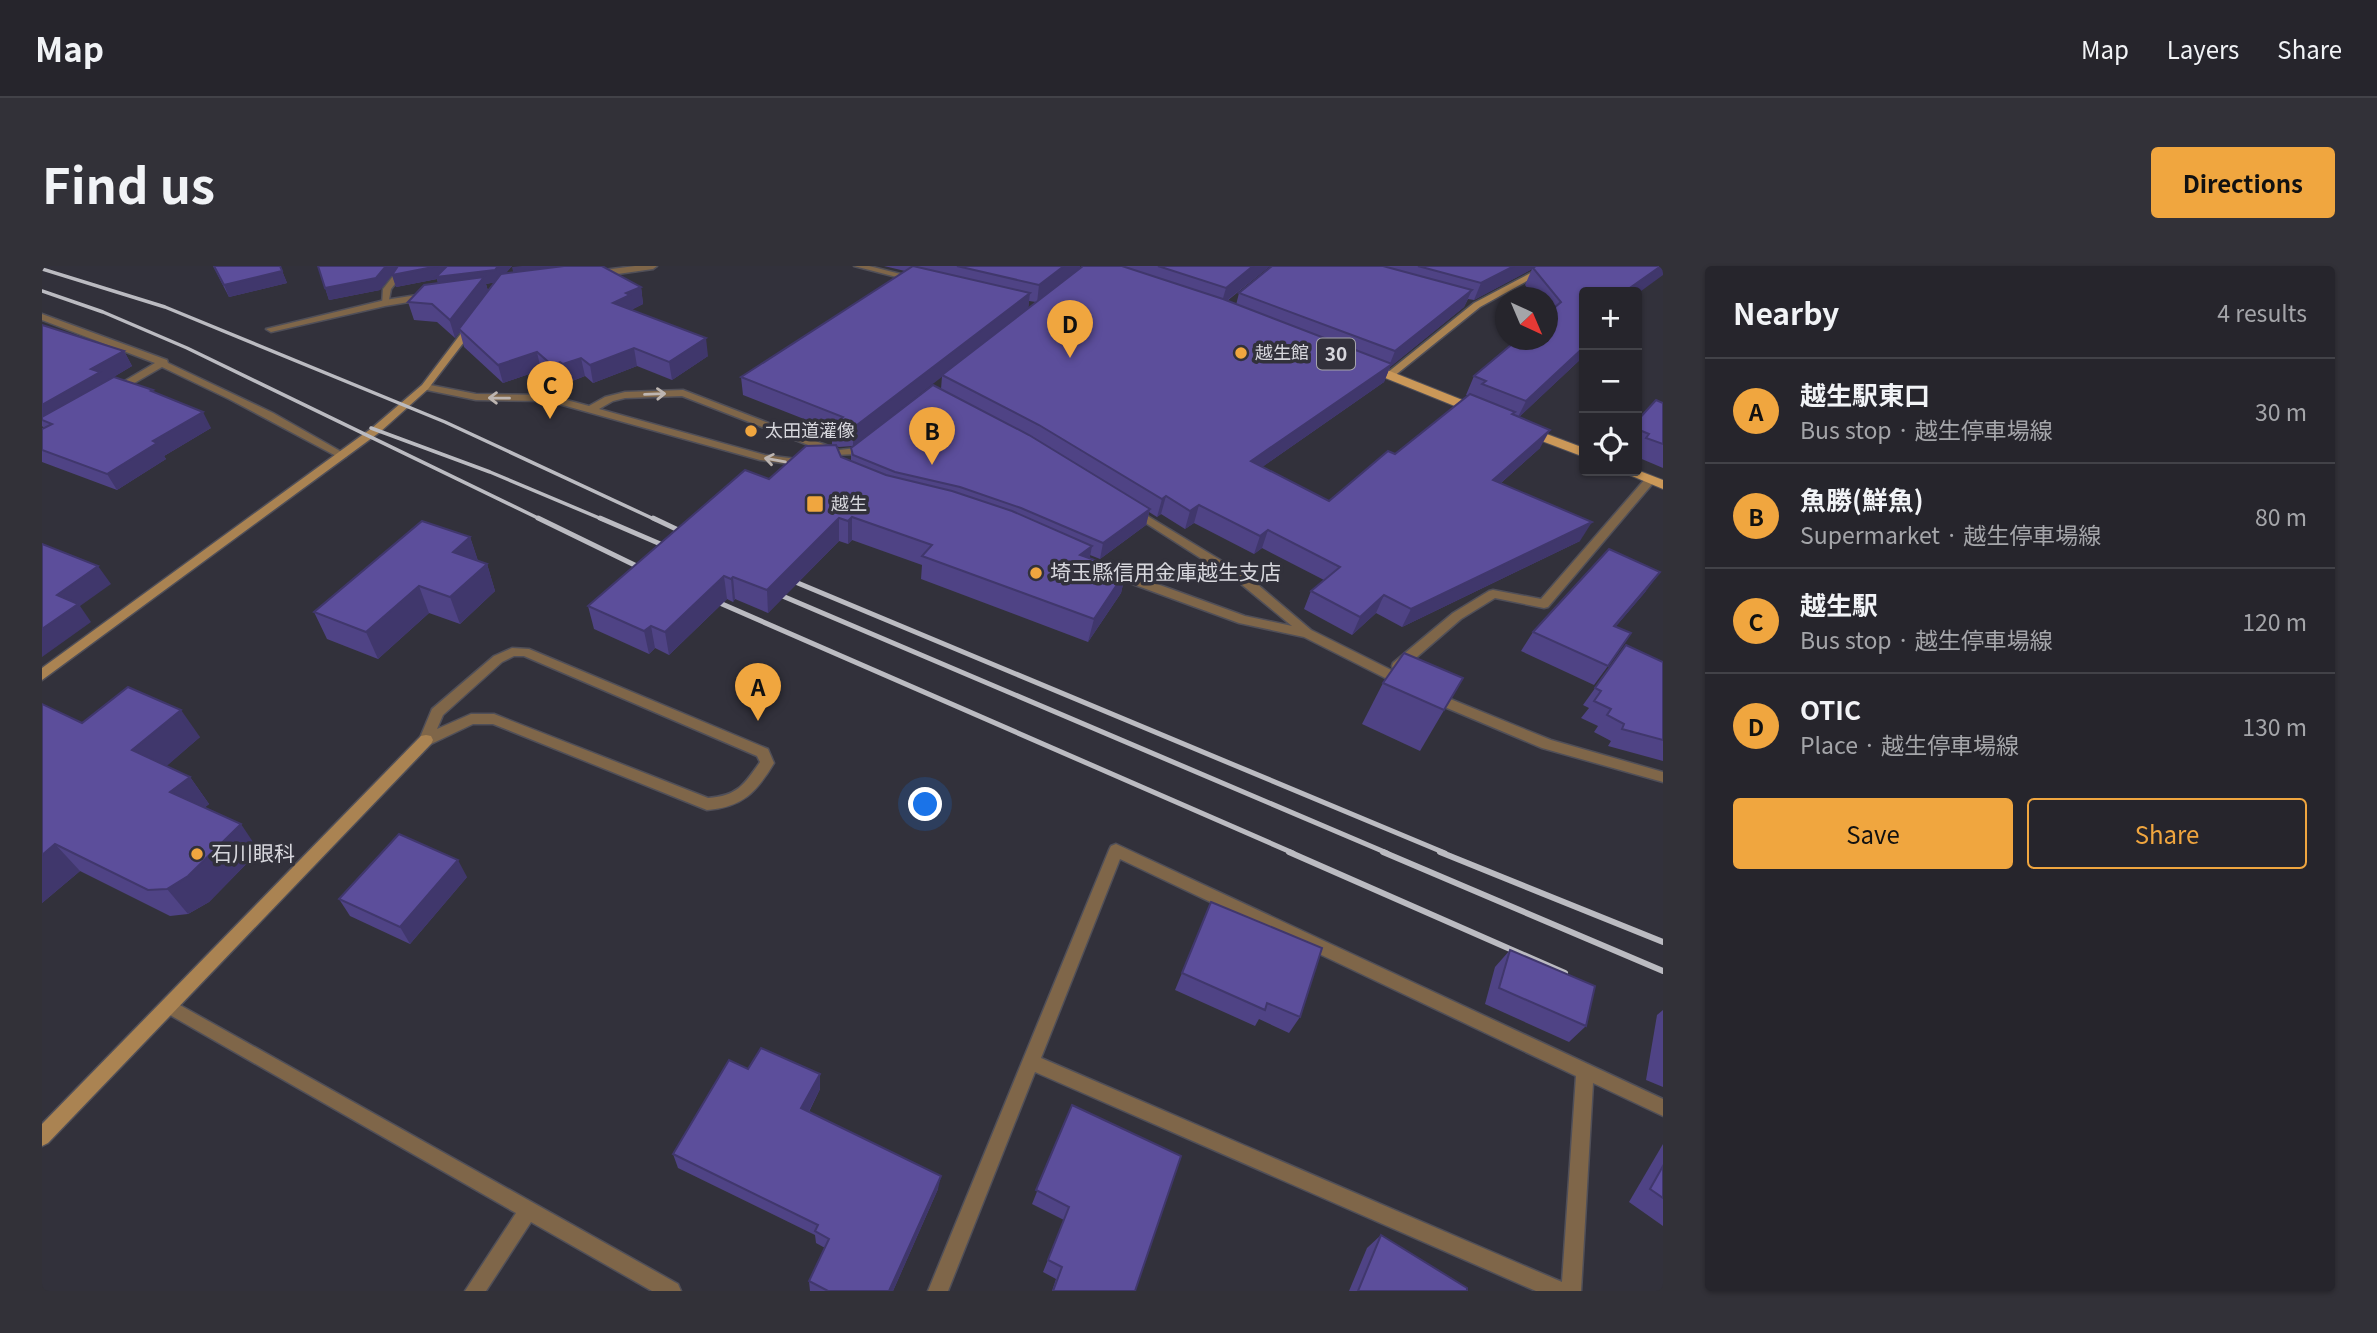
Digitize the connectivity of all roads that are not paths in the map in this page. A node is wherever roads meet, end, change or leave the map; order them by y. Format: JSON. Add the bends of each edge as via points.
{"nodes":[{"id":1,"x":405,"y":266,"type":"edge"},
{"id":2,"x":653,"y":266,"type":"edge"},
{"id":3,"x":858,"y":266,"type":"edge"},
{"id":4,"x":1550,"y":266,"type":"edge"},
{"id":5,"x":590,"y":275,"type":"edge"},
{"id":6,"x":923,"y":280,"type":"edge"},
{"id":7,"x":447,"y":294,"type":"edge"},
{"id":8,"x":1463,"y":302,"type":"edge"},
{"id":9,"x":385,"y":303,"type":"junction"},
{"id":10,"x":1477,"y":305,"type":"junction"},
{"id":11,"x":42,"y":317,"type":"edge"},
{"id":12,"x":478,"y":317,"type":"edge"},
{"id":13,"x":271,"y":328,"type":"dead end"},
{"id":14,"x":1352,"y":360,"type":"edge"},
{"id":15,"x":164,"y":362,"type":"junction"},
{"id":16,"x":1390,"y":375,"type":"junction"},
{"id":17,"x":425,"y":387,"type":"junction"},
{"id":18,"x":108,"y":394,"type":"edge"},
{"id":19,"x":590,"y":410,"type":"junction"},
{"id":20,"x":1494,"y":417,"type":"edge"},
{"id":21,"x":1507,"y":422,"type":"edge"},
{"id":22,"x":868,"y":443,"type":"edge"},
{"id":23,"x":857,"y":451,"type":"junction"},
{"id":24,"x":1579,"y":451,"type":"edge"},
{"id":25,"x":342,"y":455,"type":"junction"},
{"id":26,"x":830,"y":462,"type":"edge"},
{"id":27,"x":817,"y":463,"type":"edge"},
{"id":28,"x":1656,"y":482,"type":"edge"},
{"id":29,"x":1121,"y":502,"type":"edge"},
{"id":30,"x":1101,"y":567,"type":"edge"},
{"id":31,"x":1307,"y":633,"type":"junction"},
{"id":32,"x":1389,"y":674,"type":"junction"},
{"id":33,"x":42,"y":675,"type":"edge"},
{"id":34,"x":426,"y":740,"type":"junction"},
{"id":35,"x":1663,"y":777,"type":"edge"},
{"id":36,"x":169,"y":1006,"type":"junction"},
{"id":37,"x":1032,"y":1062,"type":"junction"},
{"id":38,"x":1585,"y":1072,"type":"junction"},
{"id":39,"x":1663,"y":1108,"type":"edge"},
{"id":40,"x":42,"y":1137,"type":"edge"},
{"id":41,"x":529,"y":1209,"type":"junction"},
{"id":42,"x":475,"y":1291,"type":"edge"},
{"id":43,"x":671,"y":1291,"type":"edge"},
{"id":44,"x":937,"y":1291,"type":"edge"},
{"id":45,"x":1559,"y":1291,"type":"edge"},
{"id":46,"x":1571,"y":1291,"type":"edge"}],
"edges":[{"from":1,"to":9,"type":"street","via":[[387,289]]},
{"from":2,"to":5,"type":"street"},
{"from":3,"to":6,"type":"street"},
{"from":4,"to":10,"type":"street"},
{"from":7,"to":9,"type":"street"},
{"from":8,"to":10,"type":"street"},
{"from":9,"to":13,"type":"street"},
{"from":10,"to":16,"type":"street"},
{"from":11,"to":15,"type":"street"},
{"from":12,"to":17,"type":"street"},
{"from":14,"to":16,"type":"main road","number":"30"},
{"from":15,"to":18,"type":"street"},
{"from":15,"to":25,"type":"street"},
{"from":16,"to":20,"type":"main road","number":"30"},
{"from":19,"to":17,"type":"street","one_way":true,"via":[[548,398],[476,397]]},
{"from":17,"to":25,"type":"street"},
{"from":19,"to":23,"type":"street","one_way":true,"via":[[625,395],[683,393],[838,453]]},
{"from":27,"to":19,"type":"street","one_way":true,"via":[[764,458]]},
{"from":21,"to":24,"type":"main road"},
{"from":22,"to":23,"type":"street"},
{"from":23,"to":26,"type":"street","via":[[843,462]]},
{"from":25,"to":33,"type":"street"},
{"from":28,"to":32,"type":"street","via":[[1544,604],[1493,594],[1457,616]]},
{"from":29,"to":31,"type":"street","via":[[1281,606]]},
{"from":30,"to":31,"type":"street","via":[[1244,620]]},
{"from":31,"to":32,"type":"street"},
{"from":32,"to":35,"type":"street","via":[[1457,709],[1547,744]]},
{"from":34,"to":34,"type":"street","via":[[437,712],[498,659],[525,652],[763,753],[767,763],[744,795],[727,804],[707,804],[494,719],[471,719]]},
{"from":34,"to":36,"type":"street"},
{"from":36,"to":40,"type":"street"},
{"from":36,"to":41,"type":"street"},
{"from":37,"to":38,"type":"street","via":[[1115,850]]},
{"from":37,"to":44,"type":"street"},
{"from":37,"to":45,"type":"street"},
{"from":38,"to":39,"type":"street"},
{"from":38,"to":46,"type":"street"},
{"from":41,"to":42,"type":"street"},
{"from":41,"to":43,"type":"street"}]}
